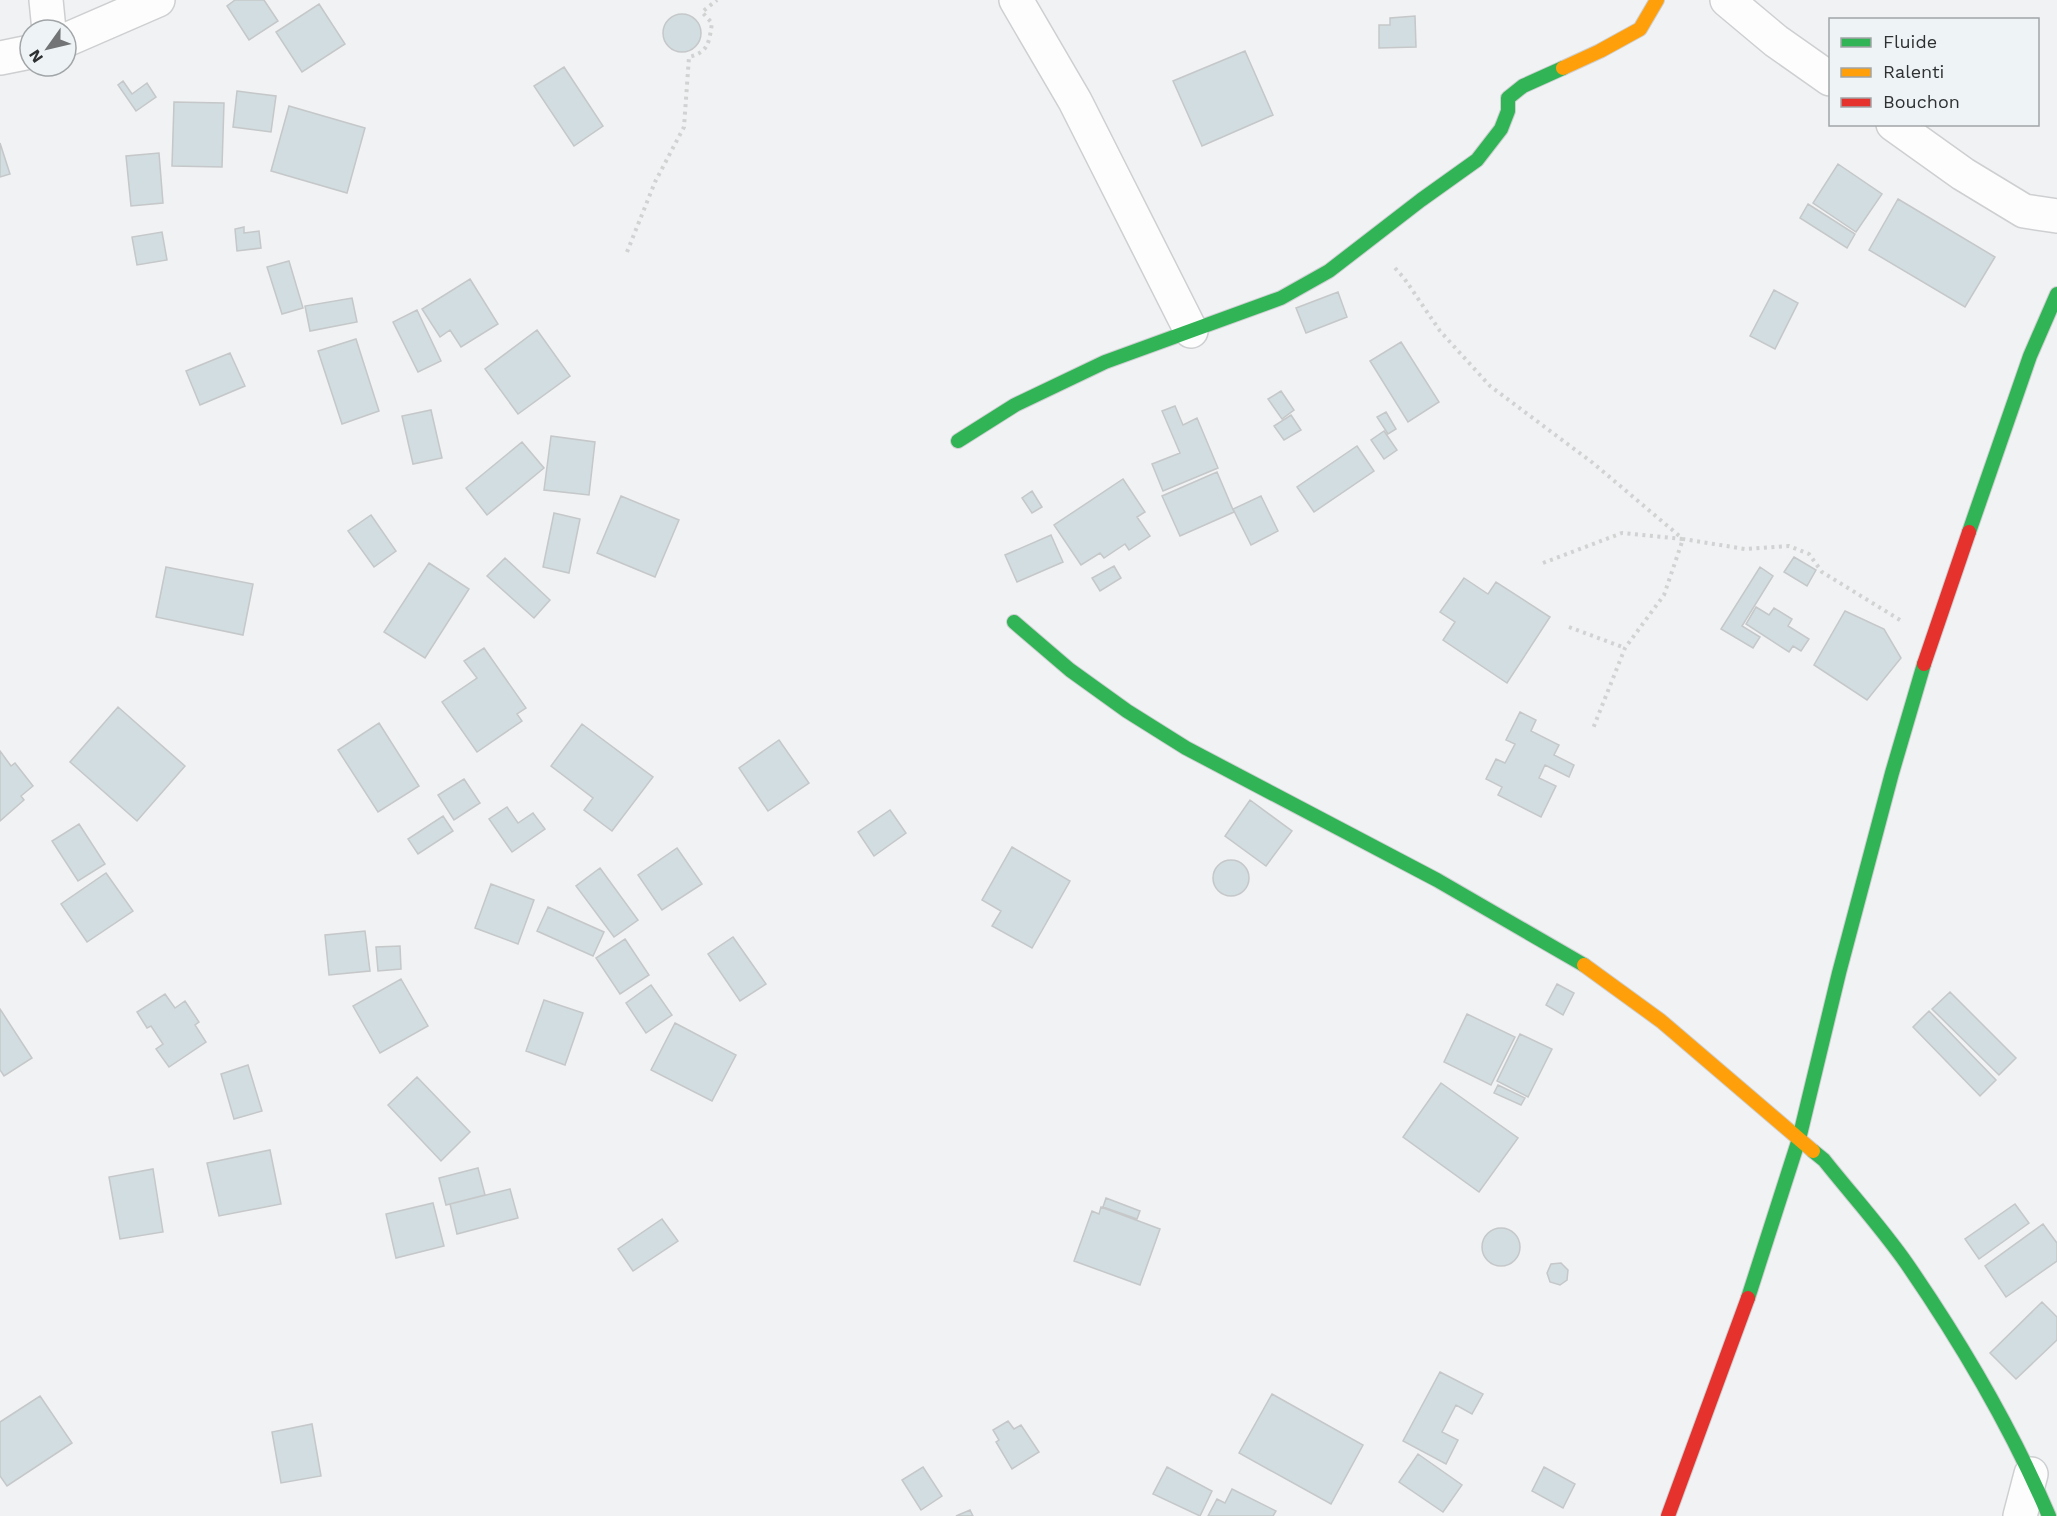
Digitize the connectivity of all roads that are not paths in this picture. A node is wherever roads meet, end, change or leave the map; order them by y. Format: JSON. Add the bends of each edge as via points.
{"nodes":[{"id":1,"x":46,"y":0,"type":"edge"},
{"id":2,"x":158,"y":0,"type":"edge"},
{"id":3,"x":1016,"y":0,"type":"edge"},
{"id":4,"x":1657,"y":0,"type":"edge"},
{"id":5,"x":1727,"y":0,"type":"edge"},
{"id":6,"x":48,"y":18,"type":"edge"},
{"id":7,"x":78,"y":35,"type":"edge"},
{"id":8,"x":18,"y":54,"type":"edge"},
{"id":9,"x":0,"y":58,"type":"edge"},
{"id":10,"x":1829,"y":79,"type":"edge"},
{"id":11,"x":1896,"y":126,"type":"edge"},
{"id":12,"x":2057,"y":216,"type":"edge"},
{"id":13,"x":2057,"y":294,"type":"edge"},
{"id":14,"x":1191,"y":331,"type":"junction"},
{"id":15,"x":958,"y":441,"type":"dead end"},
{"id":16,"x":1014,"y":622,"type":"dead end"},
{"id":17,"x":1799,"y":1139,"type":"junction"},
{"id":18,"x":2031,"y":1474,"type":"junction"},
{"id":19,"x":1668,"y":1516,"type":"edge"},
{"id":20,"x":2020,"y":1516,"type":"edge"},
{"id":21,"x":2049,"y":1516,"type":"edge"}],
"edges":[{"from":1,"to":6,"type":"street"},
{"from":2,"to":7,"type":"street"},
{"from":3,"to":14,"type":"street","via":[[1075,101]]},
{"from":4,"to":14,"type":"street","via":[[1640,29],[1523,86],[1508,98],[1502,129],[1477,160],[1329,271],[1281,298]]},
{"from":5,"to":10,"type":"street"},
{"from":8,"to":9,"type":"street"},
{"from":11,"to":12,"type":"street","via":[[1963,174],[2025,211]]},
{"from":13,"to":17,"type":"street","via":[[2030,356],[1932,639],[1868,862]]},
{"from":14,"to":15,"type":"street","via":[[1105,362],[1015,405]]},
{"from":16,"to":17,"type":"street","via":[[1070,670],[1186,748],[1437,880],[1592,970]]},
{"from":17,"to":18,"type":"street","via":[[1824,1160],[1905,1263],[2008,1427]]},
{"from":17,"to":19,"type":"street","via":[[1744,1311]]},
{"from":18,"to":20,"type":"street"},
{"from":18,"to":21,"type":"street"}]}
